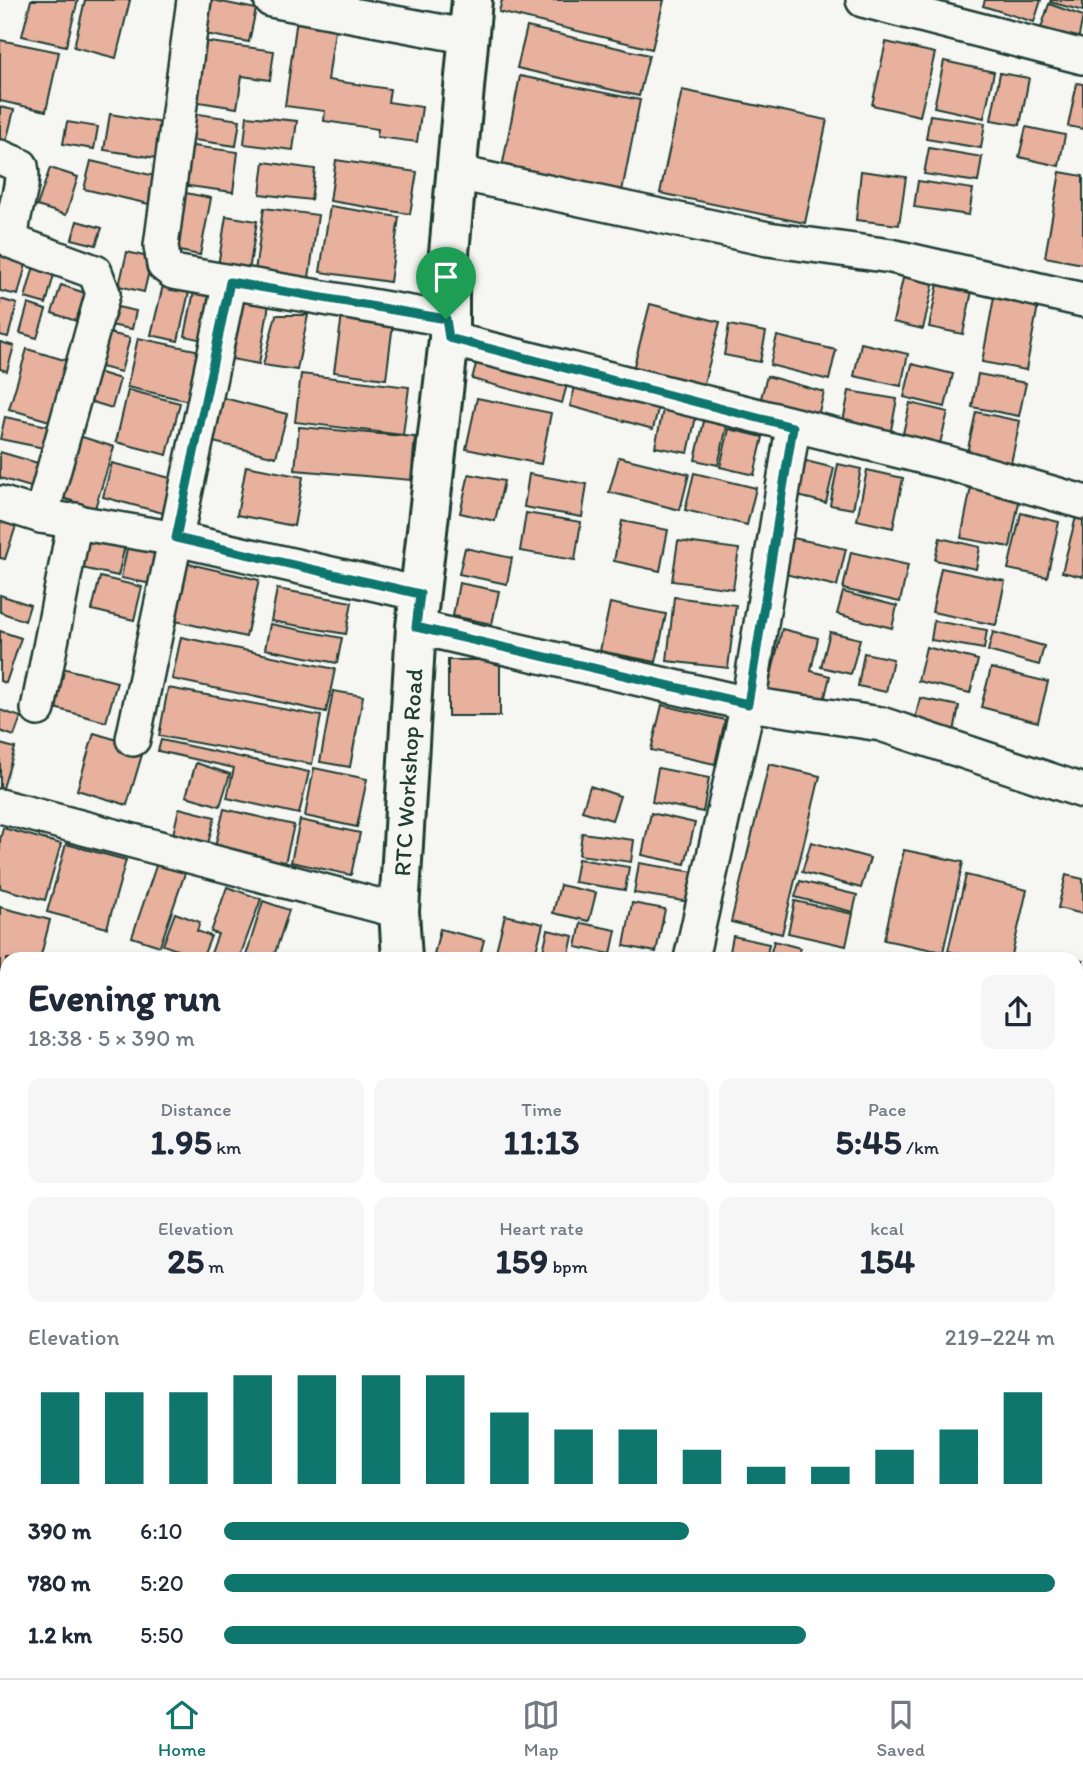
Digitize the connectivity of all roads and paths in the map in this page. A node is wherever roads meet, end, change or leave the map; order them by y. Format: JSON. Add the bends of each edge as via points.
{"nodes":[{"id":1,"x":194,"y":0,"type":"edge"},
{"id":2,"x":271,"y":0,"type":"edge"},
{"id":3,"x":863,"y":0,"type":"edge"},
{"id":4,"x":471,"y":18,"type":"edge"},
{"id":5,"x":1083,"y":57,"type":"edge"},
{"id":6,"x":0,"y":157,"type":"edge"},
{"id":7,"x":458,"y":173,"type":"junction"},
{"id":8,"x":230,"y":282,"type":"junction"},
{"id":9,"x":1083,"y":300,"type":"edge"},
{"id":10,"x":447,"y":329,"type":"junction"},
{"id":11,"x":793,"y":427,"type":"junction"},
{"id":12,"x":1083,"y":502,"type":"edge"},
{"id":13,"x":0,"y":503,"type":"edge"},
{"id":14,"x":41,"y":516,"type":"junction"},
{"id":15,"x":75,"y":520,"type":"junction"},
{"id":16,"x":176,"y":538,"type":"junction"},
{"id":17,"x":418,"y":611,"type":"junction"},
{"id":18,"x":748,"y":704,"type":"junction"},
{"id":19,"x":38,"y":709,"type":"dead end"},
{"id":20,"x":133,"y":738,"type":"dead end"},
{"id":21,"x":1083,"y":791,"type":"edge"},
{"id":22,"x":0,"y":806,"type":"edge"},
{"id":23,"x":399,"y":911,"type":"junction"},
{"id":24,"x":402,"y":952,"type":"edge"},
{"id":25,"x":693,"y":952,"type":"edge"}],
"edges":[{"from":1,"to":8,"type":"street","via":[[160,256],[173,272]]},
{"from":2,"to":4,"type":"street"},
{"from":3,"to":5,"type":"street"},
{"from":4,"to":7,"type":"street","name":"RTC Workshop Road"},
{"from":6,"to":14,"type":"street","via":[[20,166],[23,177],[13,242],[95,272],[103,293]]},
{"from":7,"to":9,"type":"street","via":[[768,239],[891,256]]},
{"from":7,"to":10,"type":"street","name":"RTC Workshop Road"},
{"from":8,"to":10,"type":"street"},
{"from":8,"to":16,"type":"street"},
{"from":10,"to":11,"type":"street"},
{"from":10,"to":17,"type":"street","name":"RTC Workshop Road"},
{"from":11,"to":12,"type":"street","via":[[948,463]]},
{"from":11,"to":18,"type":"street"},
{"from":13,"to":14,"type":"street"},
{"from":14,"to":15,"type":"street"},
{"from":15,"to":16,"type":"street"},
{"from":15,"to":19,"type":"street"},
{"from":16,"to":17,"type":"street"},
{"from":16,"to":20,"type":"street"},
{"from":17,"to":18,"type":"street"},
{"from":17,"to":23,"type":"street","name":"RTC Workshop Road"},
{"from":18,"to":21,"type":"street","via":[[881,724]]},
{"from":18,"to":25,"type":"street"},
{"from":22,"to":23,"type":"street"},
{"from":23,"to":24,"type":"street","name":"RTC Workshop Road"}]}
